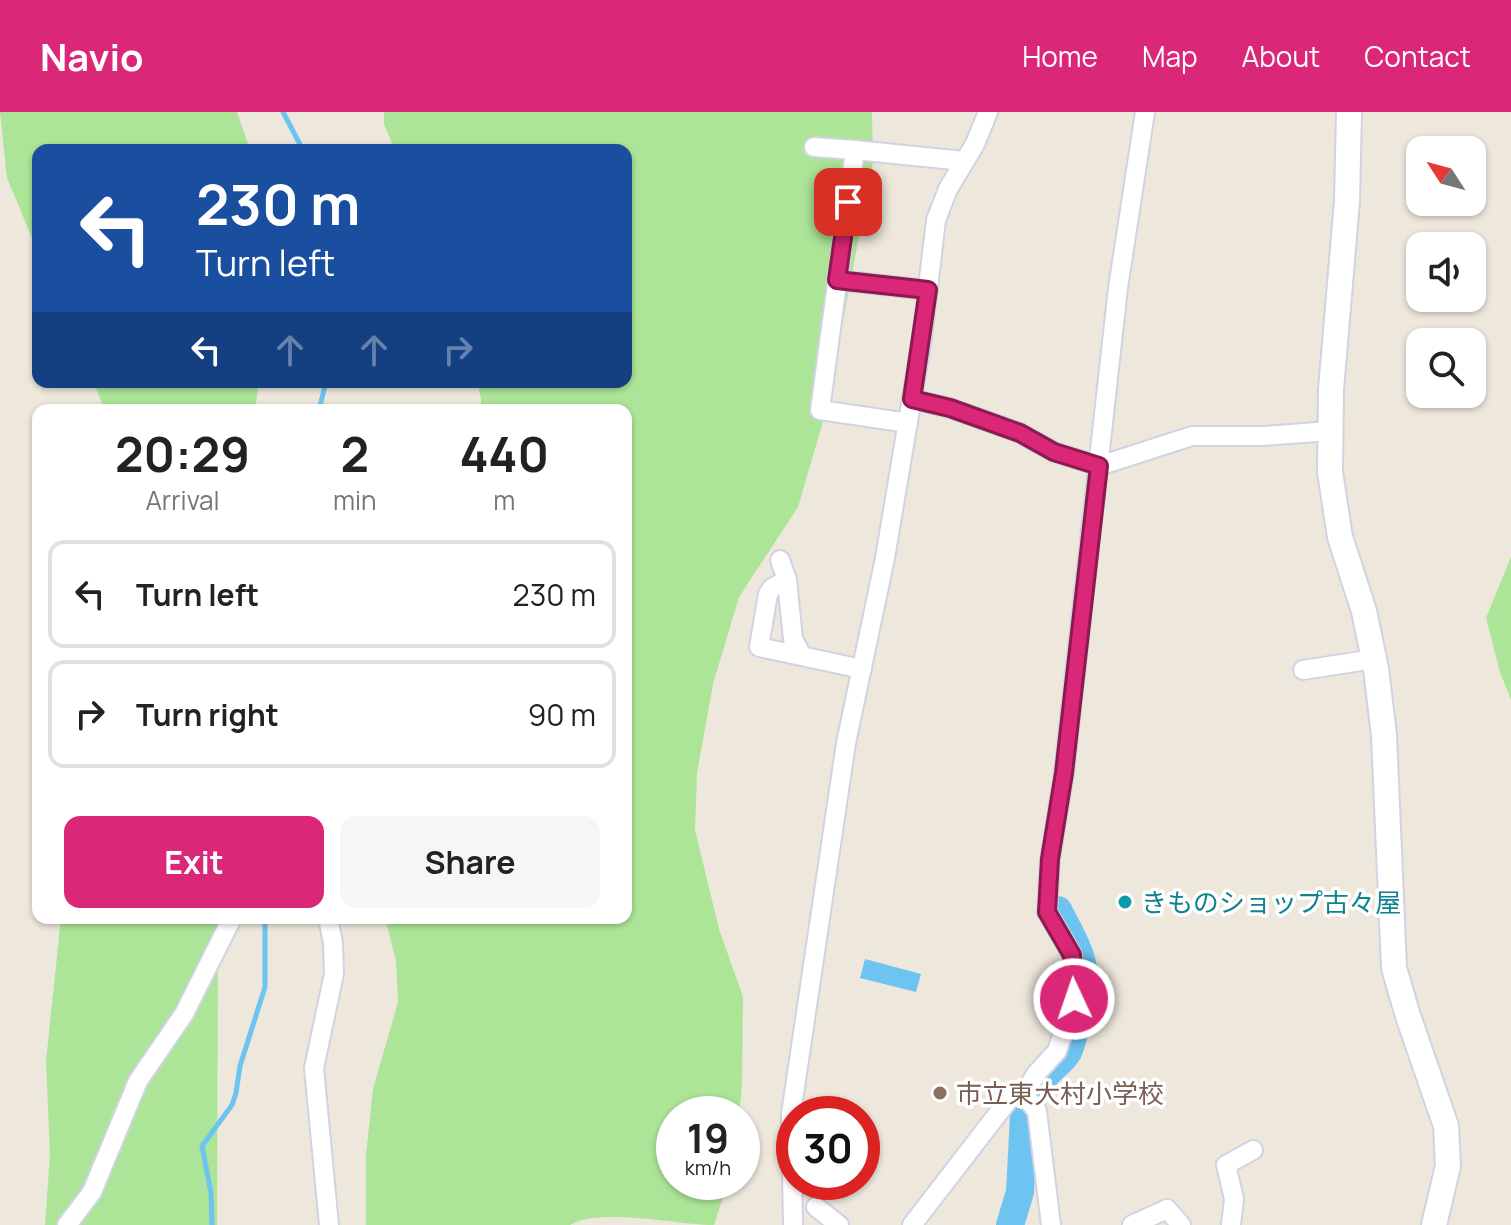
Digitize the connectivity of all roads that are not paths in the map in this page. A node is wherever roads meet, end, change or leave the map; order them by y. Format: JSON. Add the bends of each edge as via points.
{"nodes":[{"id":1,"x":988,"y":112,"type":"edge"},
{"id":2,"x":1145,"y":112,"type":"edge"},
{"id":3,"x":1349,"y":112,"type":"edge"},
{"id":4,"x":814,"y":147,"type":"dead end"},
{"id":5,"x":855,"y":150,"type":"junction"},
{"id":6,"x":964,"y":161,"type":"junction"},
{"id":7,"x":837,"y":280,"type":"junction"},
{"id":8,"x":928,"y":290,"type":"junction"},
{"id":9,"x":912,"y":399,"type":"junction"},
{"id":10,"x":908,"y":423,"type":"junction"},
{"id":11,"x":1330,"y":431,"type":"junction"},
{"id":12,"x":1099,"y":466,"type":"junction"},
{"id":13,"x":780,"y":560,"type":"dead end"},
{"id":14,"x":787,"y":580,"type":"junction"},
{"id":15,"x":802,"y":656,"type":"junction"},
{"id":16,"x":1374,"y":659,"type":"junction"},
{"id":17,"x":862,"y":669,"type":"junction"},
{"id":18,"x":1303,"y":670,"type":"dead end"},
{"id":19,"x":229,"y":924,"type":"edge"},
{"id":20,"x":329,"y":924,"type":"edge"},
{"id":21,"x":1024,"y":1095,"type":"junction"},
{"id":22,"x":1253,"y":1150,"type":"dead end"},
{"id":23,"x":816,"y":1207,"type":"dead end"},
{"id":24,"x":67,"y":1225,"type":"edge"},
{"id":25,"x":329,"y":1225,"type":"edge"},
{"id":26,"x":793,"y":1225,"type":"edge"},
{"id":27,"x":839,"y":1225,"type":"edge"},
{"id":28,"x":912,"y":1225,"type":"edge"},
{"id":29,"x":1051,"y":1225,"type":"edge"},
{"id":30,"x":1132,"y":1225,"type":"edge"},
{"id":31,"x":1181,"y":1225,"type":"edge"},
{"id":32,"x":1231,"y":1225,"type":"edge"},
{"id":33,"x":1434,"y":1225,"type":"edge"}],
"edges":[{"from":1,"to":6,"type":"street"},
{"from":2,"to":12,"type":"street","via":[[1118,288]]},
{"from":3,"to":11,"type":"street"},
{"from":4,"to":5,"type":"street"},
{"from":5,"to":6,"type":"street"},
{"from":5,"to":7,"type":"street"},
{"from":6,"to":8,"type":"street","via":[[936,220]]},
{"from":7,"to":8,"type":"street"},
{"from":7,"to":10,"type":"street","via":[[820,410]]},
{"from":8,"to":9,"type":"street"},
{"from":9,"to":10,"type":"street"},
{"from":9,"to":12,"type":"street","via":[[1020,433],[1054,452]]},
{"from":10,"to":17,"type":"street"},
{"from":11,"to":12,"type":"street","via":[[1192,436]]},
{"from":11,"to":16,"type":"street","via":[[1340,537]]},
{"from":12,"to":21,"type":"street","via":[[1047,912],[1072,955],[1074,999],[1057,1051]]},
{"from":13,"to":14,"type":"street"},
{"from":14,"to":15,"type":"street","via":[[793,639]]},
{"from":14,"to":15,"type":"street","via":[[768,594],[759,647]]},
{"from":15,"to":17,"type":"street"},
{"from":16,"to":18,"type":"street"},
{"from":16,"to":33,"type":"street","via":[[1384,735],[1394,968],[1446,1126],[1448,1166]]},
{"from":17,"to":26,"type":"street","via":[[846,743],[791,1114]]},
{"from":19,"to":24,"type":"street","via":[[184,1014],[138,1081],[92,1192]]},
{"from":20,"to":25,"type":"street","via":[[334,974],[314,1068]]},
{"from":21,"to":28,"type":"street","via":[[1010,1098]]},
{"from":21,"to":29,"type":"street","via":[[1037,1111]]},
{"from":22,"to":32,"type":"street","via":[[1226,1165],[1234,1199]]},
{"from":23,"to":27,"type":"street"},
{"from":30,"to":31,"type":"street","via":[[1167,1209]]}]}
